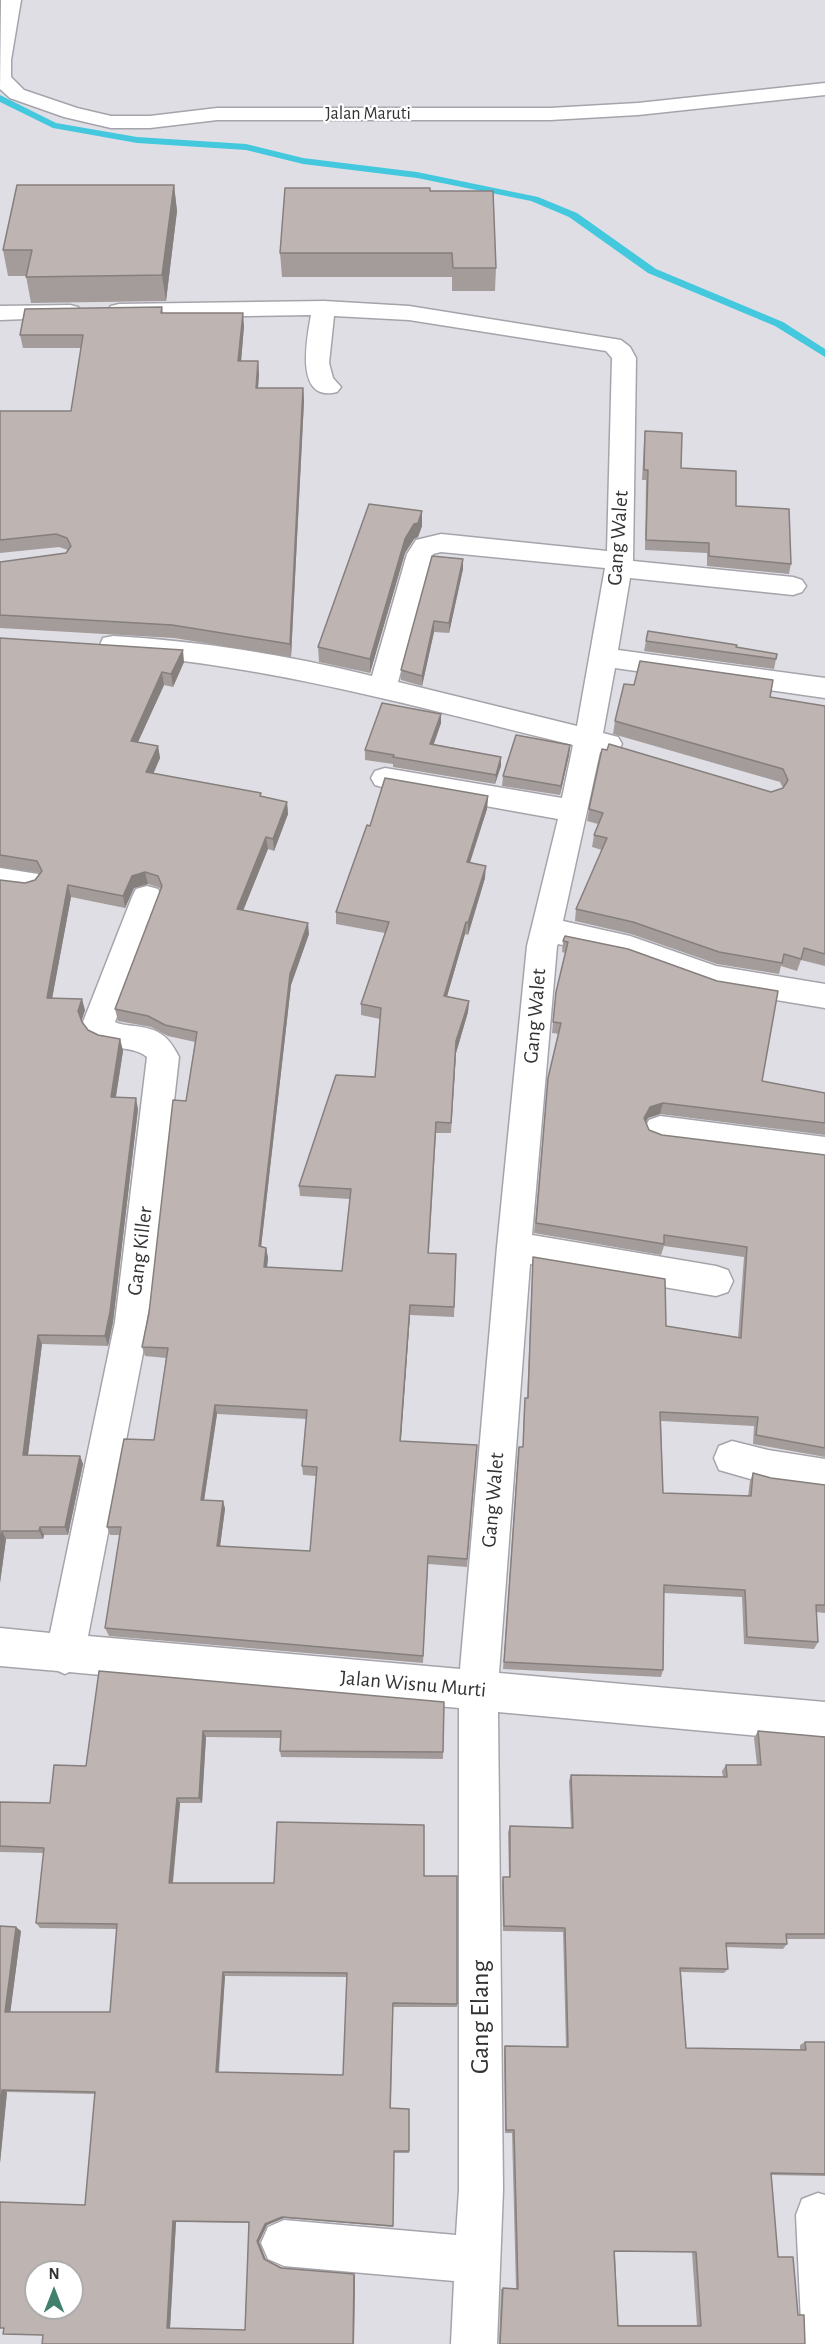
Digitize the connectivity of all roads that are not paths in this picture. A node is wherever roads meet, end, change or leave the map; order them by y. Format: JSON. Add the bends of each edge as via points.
{"nodes":[{"id":1,"x":11,"y":0,"type":"edge"},
{"id":2,"x":825,"y":89,"type":"edge"},
{"id":3,"x":324,"y":309,"type":"junction"},
{"id":4,"x":0,"y":313,"type":"edge"},
{"id":5,"x":329,"y":387,"type":"dead end"},
{"id":6,"x":619,"y":565,"type":"junction"},
{"id":7,"x":793,"y":586,"type":"dead end"},
{"id":8,"x":93,"y":644,"type":"edge"},
{"id":9,"x":604,"y":657,"type":"junction"},
{"id":10,"x":383,"y":687,"type":"junction"},
{"id":11,"x":825,"y":688,"type":"edge"},
{"id":12,"x":588,"y":738,"type":"junction"},
{"id":13,"x":633,"y":752,"type":"edge"},
{"id":14,"x":385,"y":778,"type":"edge"},
{"id":15,"x":574,"y":811,"type":"junction"},
{"id":16,"x":147,"y":897,"type":"dead end"},
{"id":17,"x":545,"y":929,"type":"junction"},
{"id":18,"x":825,"y":996,"type":"edge"},
{"id":19,"x":660,"y":1130,"type":"dead end"},
{"id":20,"x":825,"y":1151,"type":"edge"},
{"id":21,"x":514,"y":1247,"type":"junction"},
{"id":22,"x":716,"y":1281,"type":"dead end"},
{"id":23,"x":732,"y":1458,"type":"dead end"},
{"id":24,"x":825,"y":1476,"type":"edge"},
{"id":25,"x":0,"y":1647,"type":"edge"},
{"id":26,"x":65,"y":1654,"type":"junction"},
{"id":27,"x":478,"y":1690,"type":"junction"},
{"id":28,"x":825,"y":1722,"type":"edge"},
{"id":29,"x":819,"y":2215,"type":"dead end"},
{"id":30,"x":285,"y":2243,"type":"dead end"},
{"id":31,"x":479,"y":2260,"type":"junction"},
{"id":32,"x":474,"y":2344,"type":"edge"},
{"id":33,"x":825,"y":2344,"type":"edge"}],
"edges":[{"from":1,"to":2,"type":"street","name":"Jalan Maruti","via":[[1,79],[17,94],[111,122],[217,114],[550,114]]},
{"from":3,"to":4,"type":"street"},
{"from":3,"to":5,"type":"street","via":[[317,366],[320,378]]},
{"from":3,"to":6,"type":"street","name":"Gang Walet","via":[[409,313],[619,349],[624,358]]},
{"from":6,"to":7,"type":"street"},
{"from":6,"to":9,"type":"street","name":"Gang Walet"},
{"from":6,"to":10,"type":"street","via":[[441,543],[425,546]]},
{"from":8,"to":10,"type":"street","via":[[174,649]]},
{"from":9,"to":11,"type":"street"},
{"from":9,"to":12,"type":"street","name":"Gang Walet"},
{"from":10,"to":12,"type":"street"},
{"from":12,"to":13,"type":"street"},
{"from":12,"to":15,"type":"street","name":"Gang Walet"},
{"from":14,"to":15,"type":"street"},
{"from":15,"to":17,"type":"street","name":"Gang Walet"},
{"from":16,"to":26,"type":"street","name":"Gang Killer","via":[[99,1022],[100,1028],[110,1035],[156,1044],[163,1057],[132,1322]]},
{"from":17,"to":18,"type":"street","via":[[630,948],[715,978]]},
{"from":17,"to":21,"type":"street","name":"Gang Walet"},
{"from":19,"to":20,"type":"street"},
{"from":21,"to":22,"type":"street"},
{"from":21,"to":27,"type":"street","name":"Gang Walet"},
{"from":23,"to":24,"type":"street"},
{"from":25,"to":26,"type":"street","name":"Jalan Wisnu Murti"},
{"from":26,"to":27,"type":"street","name":"Jalan Wisnu Murti"},
{"from":27,"to":28,"type":"street","name":"Jalan Wisnu Murti"},
{"from":27,"to":31,"type":"street","name":"Gang Elang","via":[[482,2190]]},
{"from":29,"to":33,"type":"street"},
{"from":30,"to":31,"type":"street"},
{"from":31,"to":32,"type":"street","name":"Gang Elang"}]}
